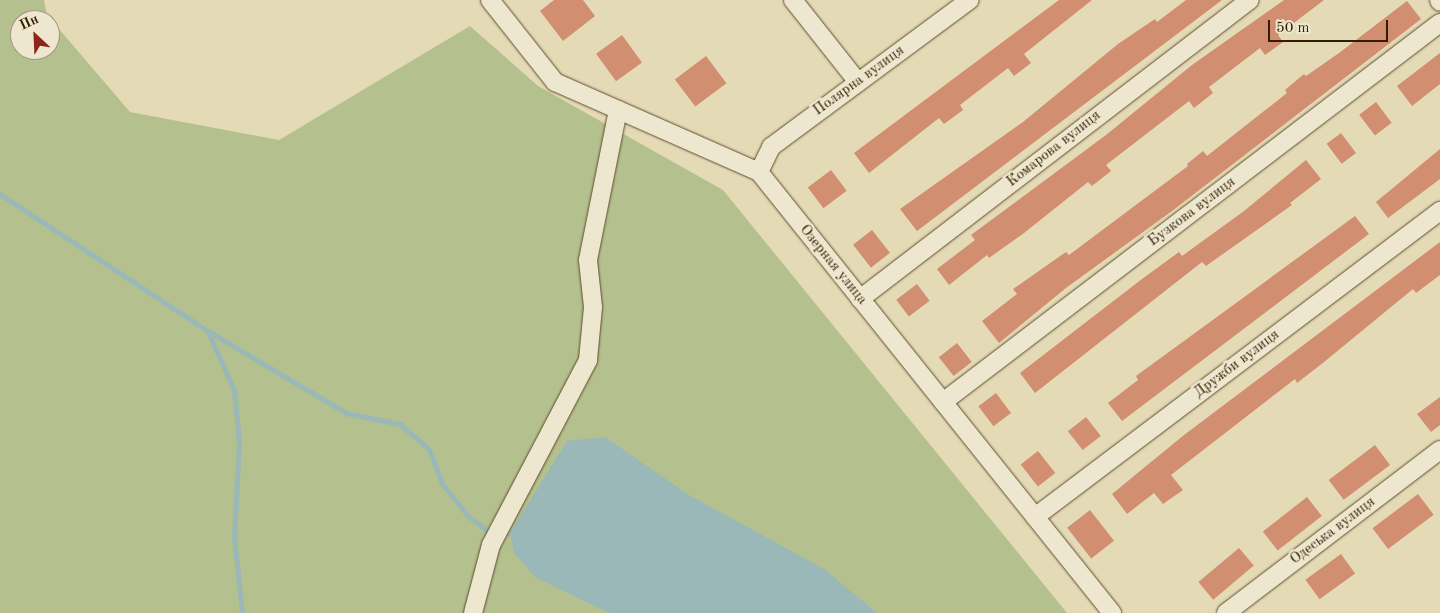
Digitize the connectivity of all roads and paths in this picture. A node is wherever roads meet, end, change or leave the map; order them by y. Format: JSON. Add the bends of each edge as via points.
{"nodes":[{"id":1,"x":490,"y":0,"type":"edge"},
{"id":2,"x":793,"y":0,"type":"edge"},
{"id":3,"x":970,"y":0,"type":"edge"},
{"id":4,"x":1249,"y":0,"type":"edge"},
{"id":5,"x":1440,"y":23,"type":"edge"},
{"id":6,"x":858,"y":82,"type":"junction"},
{"id":7,"x":618,"y":110,"type":"junction"},
{"id":8,"x":759,"y":172,"type":"junction"},
{"id":9,"x":1440,"y":211,"type":"edge"},
{"id":10,"x":860,"y":298,"type":"junction"},
{"id":11,"x":943,"y":402,"type":"junction"},
{"id":12,"x":1440,"y":450,"type":"edge"},
{"id":13,"x":1035,"y":517,"type":"junction"},
{"id":14,"x":474,"y":613,"type":"edge"},
{"id":15,"x":1112,"y":613,"type":"edge"},
{"id":16,"x":1226,"y":613,"type":"edge"}],
"edges":[{"from":1,"to":7,"type":"street","name":"Озерная улица","via":[[555,82]]},
{"from":2,"to":6,"type":"street"},
{"from":3,"to":6,"type":"street","name":"Полярна вулиця"},
{"from":4,"to":10,"type":"street","name":"Комарова вулиця"},
{"from":5,"to":11,"type":"street","name":"Бузкова вулиця"},
{"from":6,"to":8,"type":"street","name":"Полярна вулиця","via":[[771,146]]},
{"from":7,"to":8,"type":"street","name":"Озерная улица"},
{"from":7,"to":14,"type":"street","via":[[588,260],[593,307],[588,360],[491,545]]},
{"from":8,"to":10,"type":"street","name":"Озерная улица"},
{"from":9,"to":13,"type":"street","name":"Дружби вулиця"},
{"from":10,"to":11,"type":"street","name":"Озерная улица"},
{"from":11,"to":13,"type":"street","name":"Озерная улица"},
{"from":12,"to":16,"type":"street","name":"Одеська вулиця"},
{"from":13,"to":15,"type":"street","name":"Озерная улица"}]}
